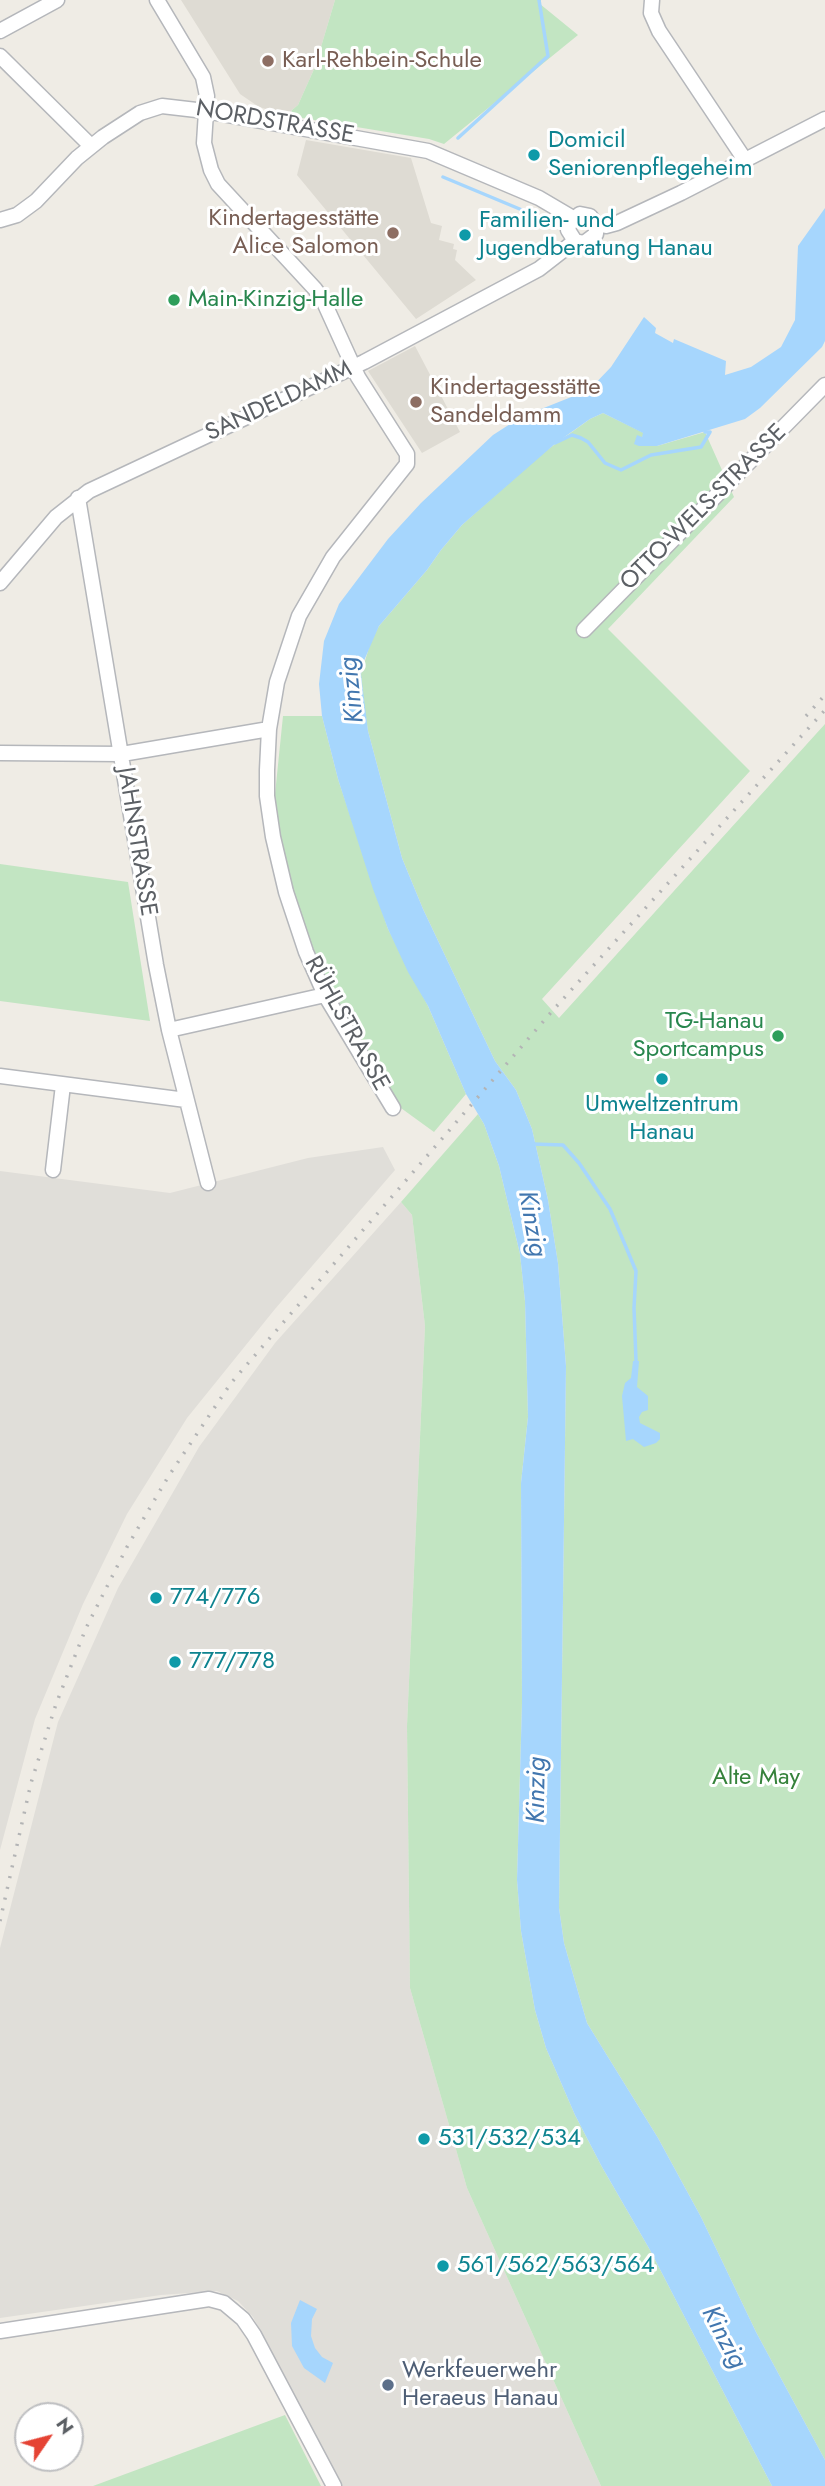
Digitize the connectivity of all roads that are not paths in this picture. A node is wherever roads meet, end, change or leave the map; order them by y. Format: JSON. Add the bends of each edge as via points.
{"nodes":[{"id":1,"x":57,"y":0,"type":"edge"},
{"id":2,"x":158,"y":0,"type":"edge"},
{"id":3,"x":652,"y":0,"type":"edge"},
{"id":4,"x":0,"y":31,"type":"edge"},
{"id":5,"x":0,"y":56,"type":"edge"},
{"id":6,"x":205,"y":111,"type":"junction"},
{"id":7,"x":825,"y":119,"type":"edge"},
{"id":8,"x":91,"y":146,"type":"junction"},
{"id":9,"x":745,"y":160,"type":"junction"},
{"id":10,"x":573,"y":218,"type":"junction"},
{"id":11,"x":0,"y":220,"type":"edge"},
{"id":12,"x":596,"y":224,"type":"junction"},
{"id":13,"x":575,"y":241,"type":"junction"},
{"id":14,"x":353,"y":368,"type":"junction"},
{"id":15,"x":822,"y":395,"type":"edge"},
{"id":16,"x":78,"y":498,"type":"junction"},
{"id":17,"x":0,"y":583,"type":"edge"},
{"id":18,"x":584,"y":631,"type":"dead end"},
{"id":19,"x":269,"y":729,"type":"junction"},
{"id":20,"x":0,"y":753,"type":"edge"},
{"id":21,"x":122,"y":754,"type":"junction"},
{"id":22,"x":325,"y":995,"type":"junction"},
{"id":23,"x":169,"y":1030,"type":"junction"},
{"id":24,"x":0,"y":1076,"type":"edge"},
{"id":25,"x":63,"y":1085,"type":"junction"},
{"id":26,"x":186,"y":1100,"type":"junction"},
{"id":27,"x":393,"y":1108,"type":"dead end"},
{"id":28,"x":53,"y":1170,"type":"dead end"},
{"id":29,"x":208,"y":1183,"type":"dead end"},
{"id":30,"x":0,"y":2331,"type":"edge"},
{"id":31,"x":334,"y":2486,"type":"edge"}],
"edges":[{"from":1,"to":4,"type":"street"},
{"from":2,"to":6,"type":"street","via":[[203,77]]},
{"from":3,"to":9,"type":"street","via":[[651,13],[659,31]]},
{"from":5,"to":8,"type":"street"},
{"from":6,"to":8,"type":"street","name":"NORDSTRASSE","via":[[150,109]]},
{"from":6,"to":10,"type":"street","name":"NORDSTRASSE","via":[[428,151],[540,198]]},
{"from":6,"to":14,"type":"street","via":[[204,143],[218,184],[314,289]]},
{"from":7,"to":9,"type":"street","name":"NORDSTRASSE"},
{"from":8,"to":11,"type":"street","name":"NORDSTRASSE","via":[[36,201],[17,215]]},
{"from":9,"to":12,"type":"street","name":"NORDSTRASSE","via":[[617,223]]},
{"from":10,"to":12,"type":"street","name":"NORDSTRASSE","via":[[585,215]]},
{"from":10,"to":13,"type":"street","via":[[568,230]]},
{"from":12,"to":13,"type":"street","name":"NORDSTRASSE","via":[[593,238]]},
{"from":13,"to":14,"type":"street","name":"SANDELDAMM","via":[[538,269]]},
{"from":14,"to":16,"type":"street","name":"SANDELDAMM"},
{"from":14,"to":19,"type":"street","name":"RÜHLSTRASSE","via":[[408,460],[333,557],[305,604],[281,666]]},
{"from":15,"to":18,"type":"street","name":"OTTO-WELS-STRASSE"},
{"from":16,"to":17,"type":"street","name":"SANDELDAMM"},
{"from":16,"to":21,"type":"street","name":"JAHNSTRASSE"},
{"from":19,"to":21,"type":"street"},
{"from":19,"to":22,"type":"street","name":"RÜHLSTRASSE","via":[[267,796],[272,837],[291,910]]},
{"from":20,"to":21,"type":"street"},
{"from":21,"to":23,"type":"street","name":"JAHNSTRASSE"},
{"from":22,"to":23,"type":"street"},
{"from":22,"to":27,"type":"street","name":"RÜHLSTRASSE"},
{"from":23,"to":26,"type":"street","name":"JAHNSTRASSE"},
{"from":24,"to":25,"type":"street"},
{"from":25,"to":26,"type":"street"},
{"from":25,"to":28,"type":"street"},
{"from":26,"to":29,"type":"street","name":"JAHNSTRASSE"},
{"from":30,"to":31,"type":"street","via":[[209,2299],[224,2302],[254,2335]]}]}
